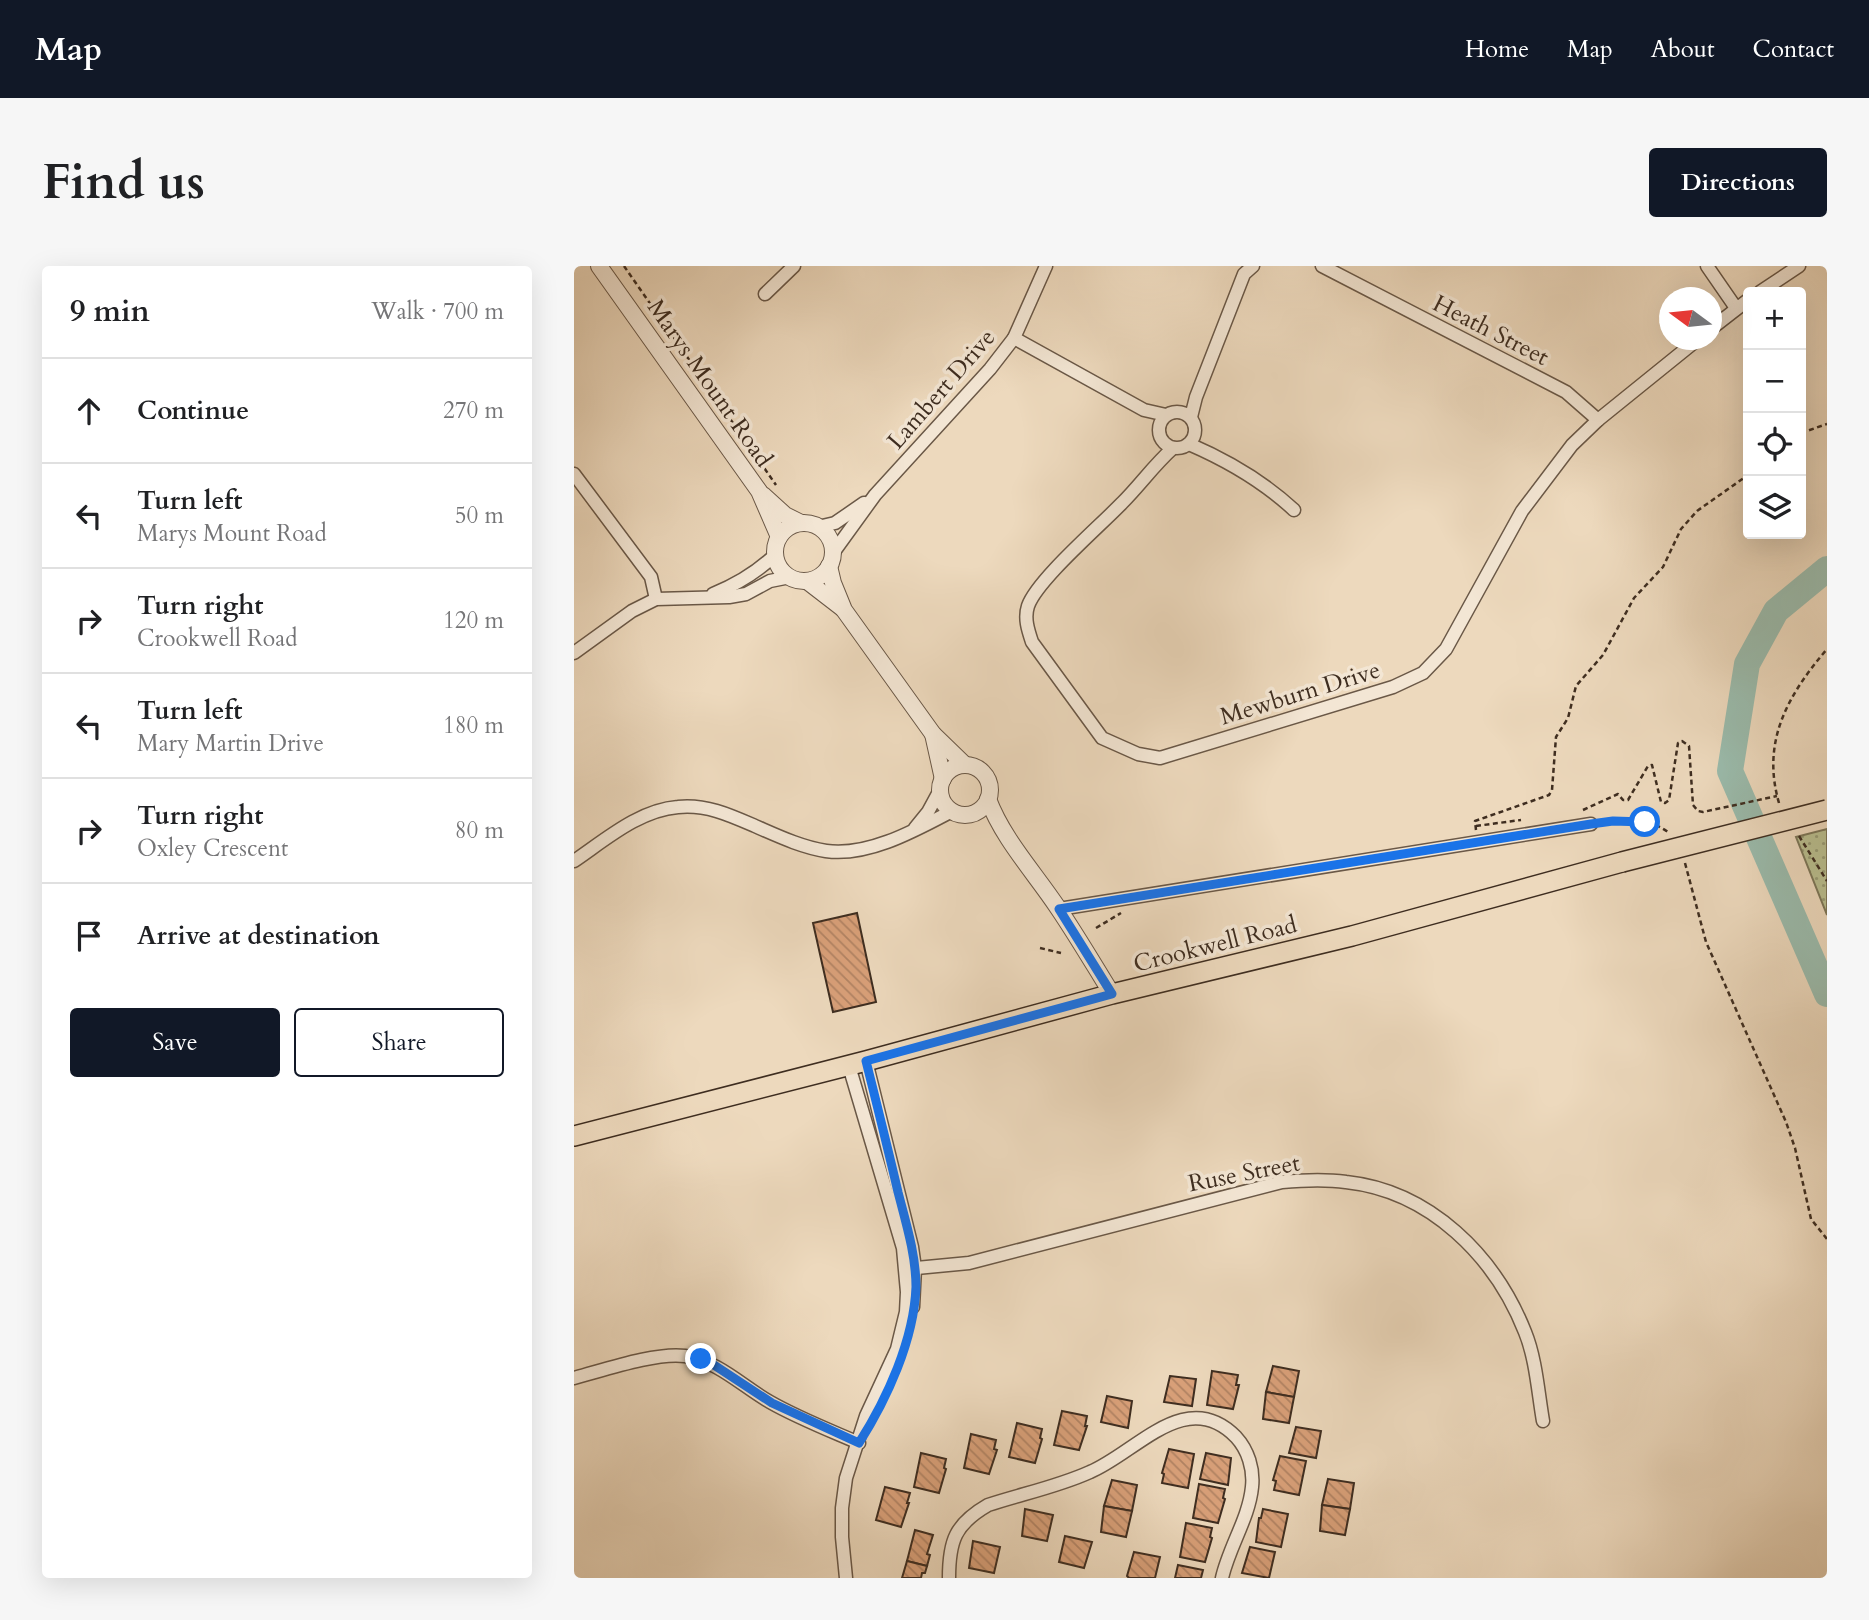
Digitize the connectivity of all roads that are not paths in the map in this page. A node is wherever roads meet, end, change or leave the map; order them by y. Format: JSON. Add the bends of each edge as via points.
{"nodes":[{"id":1,"x":600,"y":266,"type":"edge"},
{"id":2,"x":794,"y":266,"type":"edge"},
{"id":3,"x":1046,"y":266,"type":"edge"},
{"id":4,"x":1253,"y":266,"type":"edge"},
{"id":5,"x":1322,"y":266,"type":"edge"},
{"id":6,"x":1707,"y":266,"type":"edge"},
{"id":7,"x":1799,"y":266,"type":"edge"},
{"id":8,"x":1768,"y":287,"type":"edge"},
{"id":9,"x":765,"y":294,"type":"dead end"},
{"id":10,"x":1743,"y":304,"type":"edge"},
{"id":11,"x":1737,"y":308,"type":"junction"},
{"id":12,"x":1722,"y":320,"type":"edge"},
{"id":13,"x":1014,"y":338,"type":"junction"},
{"id":14,"x":1685,"y":350,"type":"edge"},
{"id":15,"x":1144,"y":410,"type":"junction"},
{"id":16,"x":1186,"y":414,"type":"junction"},
{"id":17,"x":1166,"y":415,"type":"junction"},
{"id":18,"x":1598,"y":419,"type":"junction"},
{"id":19,"x":1159,"y":426,"type":"junction"},
{"id":20,"x":1192,"y":438,"type":"junction"},
{"id":21,"x":1168,"y":444,"type":"junction"},
{"id":22,"x":574,"y":474,"type":"edge"},
{"id":23,"x":759,"y":491,"type":"junction"},
{"id":24,"x":875,"y":495,"type":"junction"},
{"id":25,"x":1294,"y":510,"type":"dead end"},
{"id":26,"x":801,"y":523,"type":"junction"},
{"id":27,"x":818,"y":527,"type":"junction"},
{"id":28,"x":779,"y":537,"type":"junction"},
{"id":29,"x":775,"y":555,"type":"junction"},
{"id":30,"x":831,"y":560,"type":"junction"},
{"id":31,"x":790,"y":577,"type":"junction"},
{"id":32,"x":807,"y":581,"type":"junction"},
{"id":33,"x":707,"y":597,"type":"junction"},
{"id":34,"x":656,"y":599,"type":"junction"},
{"id":35,"x":844,"y":610,"type":"junction"},
{"id":36,"x":574,"y":653,"type":"edge"},
{"id":37,"x":933,"y":734,"type":"junction"},
{"id":38,"x":965,"y":765,"type":"junction"},
{"id":39,"x":942,"y":784,"type":"junction"},
{"id":40,"x":988,"y":799,"type":"junction"},
{"id":41,"x":1827,"y":810,"type":"edge"},
{"id":42,"x":960,"y":813,"type":"junction"},
{"id":43,"x":1591,"y":824,"type":"road end"},
{"id":44,"x":913,"y":831,"type":"junction"},
{"id":45,"x":1005,"y":833,"type":"junction"},
{"id":46,"x":574,"y":861,"type":"edge"},
{"id":47,"x":1059,"y":909,"type":"junction"},
{"id":48,"x":1112,"y":994,"type":"junction"},
{"id":49,"x":858,"y":1063,"type":"junction"},
{"id":50,"x":574,"y":1136,"type":"edge"},
{"id":51,"x":911,"y":1268,"type":"junction"},
{"id":52,"x":574,"y":1378,"type":"edge"},
{"id":53,"x":1543,"y":1421,"type":"dead end"},
{"id":54,"x":859,"y":1443,"type":"junction"},
{"id":55,"x":846,"y":1578,"type":"edge"},
{"id":56,"x":949,"y":1578,"type":"edge"},
{"id":57,"x":1222,"y":1578,"type":"edge"}],
"edges":[{"from":1,"to":23,"type":"street","name":"Marys Mount Road"},
{"from":2,"to":9,"type":"street"},
{"from":3,"to":13,"type":"street","name":"Lambert Drive"},
{"from":4,"to":16,"type":"street","via":[[1244,274]]},
{"from":5,"to":18,"type":"street","name":"Heath Street","via":[[1566,392]]},
{"from":6,"to":11,"type":"street"},
{"from":7,"to":8,"type":"street"},
{"from":10,"to":11,"type":"street"},
{"from":11,"to":12,"type":"street"},
{"from":13,"to":15,"type":"street"},
{"from":13,"to":24,"type":"street","name":"Lambert Drive"},
{"from":14,"to":18,"type":"street","name":"Mewburn Drive"},
{"from":15,"to":17,"type":"street"},
{"from":15,"to":19,"type":"street"},
{"from":16,"to":17,"type":"street"},
{"from":16,"to":20,"type":"street"},
{"from":17,"to":19,"type":"street"},
{"from":18,"to":21,"type":"street","name":"Mewburn Drive","via":[[1522,511],[1446,649],[1423,673],[1393,687],[1160,758],[1102,738],[1032,642],[1026,624],[1028,606],[1038,589],[1124,502]]},
{"from":19,"to":21,"type":"street"},
{"from":20,"to":21,"type":"street"},
{"from":20,"to":25,"type":"street","via":[[1276,493]]},
{"from":22,"to":34,"type":"street","via":[[651,577]]},
{"from":23,"to":26,"type":"street","name":"Marys Mount Road"},
{"from":23,"to":28,"type":"street","name":"Marys Mount Road"},
{"from":24,"to":27,"type":"street","name":"Lambert Drive","via":[[835,523]]},
{"from":24,"to":30,"type":"street","name":"Lambert Drive"},
{"from":26,"to":27,"type":"street"},
{"from":26,"to":28,"type":"street"},
{"from":27,"to":30,"type":"street","via":[[829,538]]},
{"from":28,"to":29,"type":"street"},
{"from":29,"to":31,"type":"street"},
{"from":29,"to":33,"type":"street","via":[[745,580]]},
{"from":30,"to":32,"type":"street","via":[[824,573]]},
{"from":30,"to":35,"type":"street","via":[[833,583]]},
{"from":31,"to":32,"type":"street"},
{"from":31,"to":33,"type":"street","via":[[746,594]]},
{"from":32,"to":35,"type":"street"},
{"from":33,"to":34,"type":"street"},
{"from":34,"to":36,"type":"street"},
{"from":35,"to":37,"type":"street"},
{"from":37,"to":38,"type":"street"},
{"from":37,"to":39,"type":"street"},
{"from":38,"to":39,"type":"street","via":[[952,769]]},
{"from":38,"to":40,"type":"street","via":[[985,776]]},
{"from":39,"to":42,"type":"street","via":[[943,802]]},
{"from":39,"to":44,"type":"street"},
{"from":40,"to":42,"type":"street","via":[[981,809]]},
{"from":40,"to":45,"type":"street"},
{"from":41,"to":48,"type":"main road","name":"Crookwell Road","bridge":true,"via":[[1352,936]]},
{"from":42,"to":44,"type":"street"},
{"from":42,"to":45,"type":"street"},
{"from":43,"to":47,"type":"street"},
{"from":44,"to":46,"type":"street","via":[[856,849],[828,851],[802,846],[725,813],[677,807],[628,824]]},
{"from":45,"to":47,"type":"street"},
{"from":47,"to":48,"type":"street"},
{"from":48,"to":49,"type":"main road","name":"Crookwell Road"},
{"from":49,"to":50,"type":"main road","name":"Crookwell Road"},
{"from":49,"to":51,"type":"street"},
{"from":51,"to":53,"type":"street","name":"Ruse Street","via":[[969,1263],[1282,1182],[1315,1180],[1386,1191],[1422,1207],[1458,1232],[1509,1295],[1526,1335]]},
{"from":51,"to":54,"type":"street","via":[[897,1349],[866,1416]]},
{"from":52,"to":54,"type":"street","via":[[666,1356],[701,1359],[772,1403]]},
{"from":54,"to":55,"type":"street","via":[[846,1478],[842,1508]]},
{"from":56,"to":57,"type":"street","via":[[955,1535],[974,1513],[1092,1471],[1167,1424],[1193,1418],[1230,1431],[1251,1464],[1252,1488]]}]}
